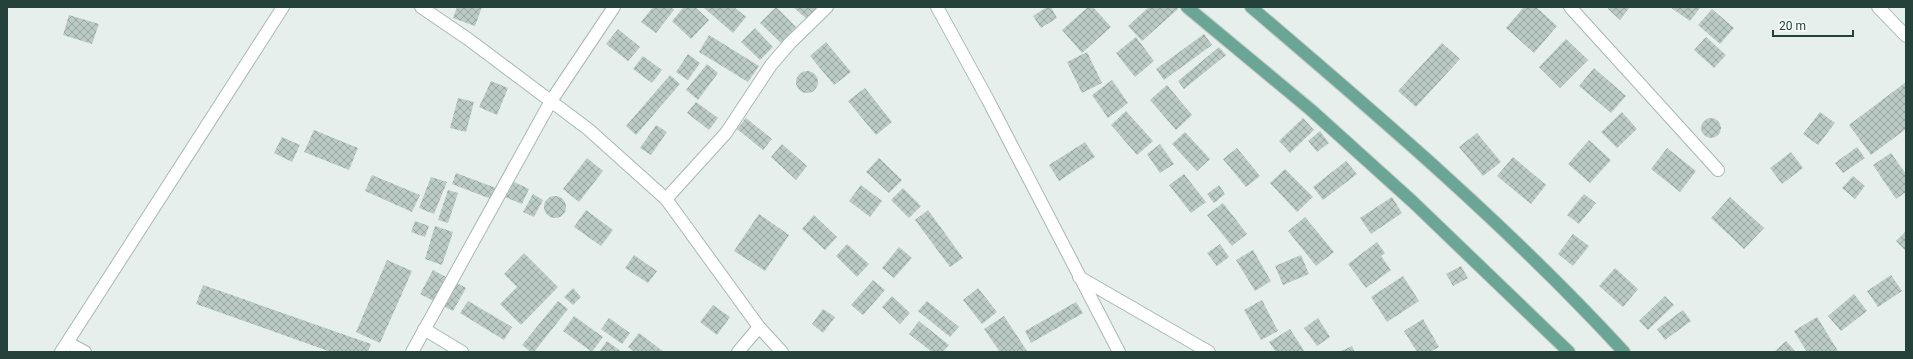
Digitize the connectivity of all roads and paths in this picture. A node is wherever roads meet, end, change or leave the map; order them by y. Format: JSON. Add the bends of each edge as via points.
{"nodes":[{"id":1,"x":283,"y":7,"type":"edge"},
{"id":2,"x":421,"y":7,"type":"edge"},
{"id":3,"x":614,"y":7,"type":"edge"},
{"id":4,"x":827,"y":7,"type":"edge"},
{"id":5,"x":937,"y":7,"type":"edge"},
{"id":6,"x":1187,"y":7,"type":"edge"},
{"id":7,"x":1251,"y":7,"type":"edge"},
{"id":8,"x":1570,"y":7,"type":"edge"},
{"id":9,"x":1878,"y":7,"type":"edge"},
{"id":10,"x":1906,"y":36,"type":"edge"},
{"id":11,"x":551,"y":101,"type":"junction"},
{"id":12,"x":1718,"y":170,"type":"dead end"},
{"id":13,"x":666,"y":199,"type":"junction"},
{"id":14,"x":1079,"y":277,"type":"junction"},
{"id":15,"x":759,"y":327,"type":"junction"},
{"id":16,"x":424,"y":329,"type":"junction"},
{"id":17,"x":65,"y":348,"type":"edge"},
{"id":18,"x":85,"y":352,"type":"edge"},
{"id":19,"x":412,"y":352,"type":"edge"},
{"id":20,"x":462,"y":352,"type":"edge"},
{"id":21,"x":738,"y":352,"type":"edge"},
{"id":22,"x":782,"y":352,"type":"edge"},
{"id":23,"x":1119,"y":352,"type":"edge"},
{"id":24,"x":1209,"y":352,"type":"edge"},
{"id":25,"x":1569,"y":352,"type":"edge"},
{"id":26,"x":1624,"y":352,"type":"edge"}],
"edges":[{"from":1,"to":17,"type":"street"},
{"from":2,"to":11,"type":"street"},
{"from":3,"to":11,"type":"street"},
{"from":4,"to":13,"type":"street","via":[[780,54],[726,133]]},
{"from":5,"to":14,"type":"street"},
{"from":6,"to":25,"type":"main road","via":[[1312,110],[1413,202]]},
{"from":7,"to":26,"type":"main road","via":[[1383,119],[1569,293]]},
{"from":8,"to":12,"type":"street"},
{"from":9,"to":10,"type":"street"},
{"from":11,"to":13,"type":"street","via":[[609,146]]},
{"from":11,"to":16,"type":"street"},
{"from":13,"to":15,"type":"street"},
{"from":14,"to":23,"type":"street"},
{"from":14,"to":24,"type":"street"},
{"from":15,"to":21,"type":"street"},
{"from":15,"to":22,"type":"street"},
{"from":16,"to":19,"type":"street"},
{"from":16,"to":20,"type":"street"},
{"from":17,"to":18,"type":"street"}]}
